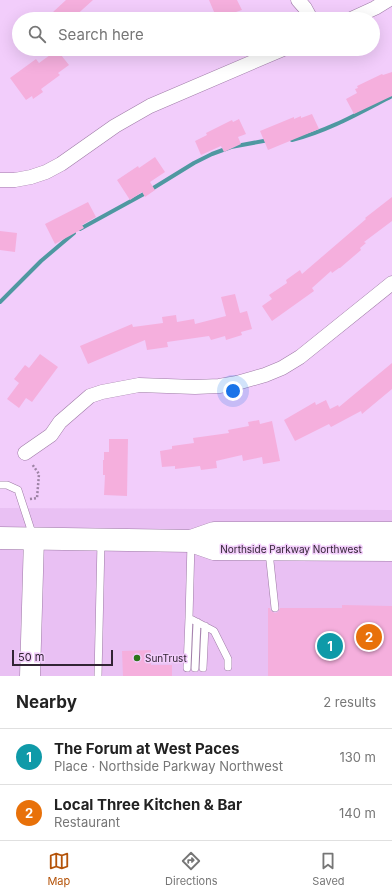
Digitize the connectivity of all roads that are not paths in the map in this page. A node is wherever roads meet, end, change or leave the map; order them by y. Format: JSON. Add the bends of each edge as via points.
{"nodes":[{"id":1,"x":298,"y":0,"type":"edge"},
{"id":2,"x":388,"y":0,"type":"edge"},
{"id":3,"x":307,"y":12,"type":"edge"},
{"id":4,"x":366,"y":12,"type":"edge"},
{"id":5,"x":267,"y":56,"type":"edge"},
{"id":6,"x":0,"y":180,"type":"edge"},
{"id":7,"x":392,"y":283,"type":"edge"},
{"id":8,"x":26,"y":453,"type":"road end"},
{"id":9,"x":0,"y":485,"type":"edge"},
{"id":10,"x":392,"y":533,"type":"edge"},
{"id":11,"x":0,"y":538,"type":"edge"},
{"id":12,"x":34,"y":538,"type":"junction"},
{"id":13,"x":102,"y":539,"type":"junction"},
{"id":14,"x":191,"y":541,"type":"junction"},
{"id":15,"x":269,"y":550,"type":"junction"},
{"id":16,"x":392,"y":550,"type":"edge"},
{"id":17,"x":275,"y":608,"type":"dead end"},
{"id":18,"x":189,"y":618,"type":"junction"},
{"id":19,"x":197,"y":622,"type":"junction"},
{"id":20,"x":207,"y":628,"type":"junction"},
{"id":21,"x":228,"y":667,"type":"dead end"},
{"id":22,"x":187,"y":668,"type":"dead end"},
{"id":23,"x":195,"y":668,"type":"dead end"},
{"id":24,"x":206,"y":668,"type":"dead end"},
{"id":25,"x":30,"y":676,"type":"edge"},
{"id":26,"x":98,"y":676,"type":"edge"}],
"edges":[{"from":1,"to":3,"type":"street"},
{"from":2,"to":4,"type":"street"},
{"from":5,"to":6,"type":"street","via":[[150,106],[46,172],[15,180]]},
{"from":7,"to":8,"type":"street","via":[[300,357],[282,368],[265,375],[219,386],[195,388],[139,385],[102,392],[90,396],[60,422],[51,435]]},
{"from":9,"to":12,"type":"lane","via":[[18,490]]},
{"from":10,"to":14,"type":"main road","name":"Northside Parkway Northwest","via":[[214,533]]},
{"from":11,"to":12,"type":"main road","name":"Northside Parkway Northwest"},
{"from":12,"to":13,"type":"main road","name":"Northside Parkway Northwest"},
{"from":12,"to":25,"type":"main road"},
{"from":13,"to":14,"type":"main road","name":"Northside Parkway Northwest"},
{"from":13,"to":26,"type":"lane"},
{"from":14,"to":15,"type":"main road","name":"Northside Parkway Northwest","via":[[214,549]]},
{"from":14,"to":18,"type":"lane"},
{"from":15,"to":16,"type":"main road","name":"Northside Parkway Northwest"},
{"from":15,"to":17,"type":"lane"},
{"from":18,"to":19,"type":"lane"},
{"from":18,"to":22,"type":"lane"},
{"from":19,"to":20,"type":"lane"},
{"from":19,"to":23,"type":"lane"},
{"from":20,"to":21,"type":"lane","via":[[214,631],[228,659]]},
{"from":20,"to":24,"type":"lane"}]}
